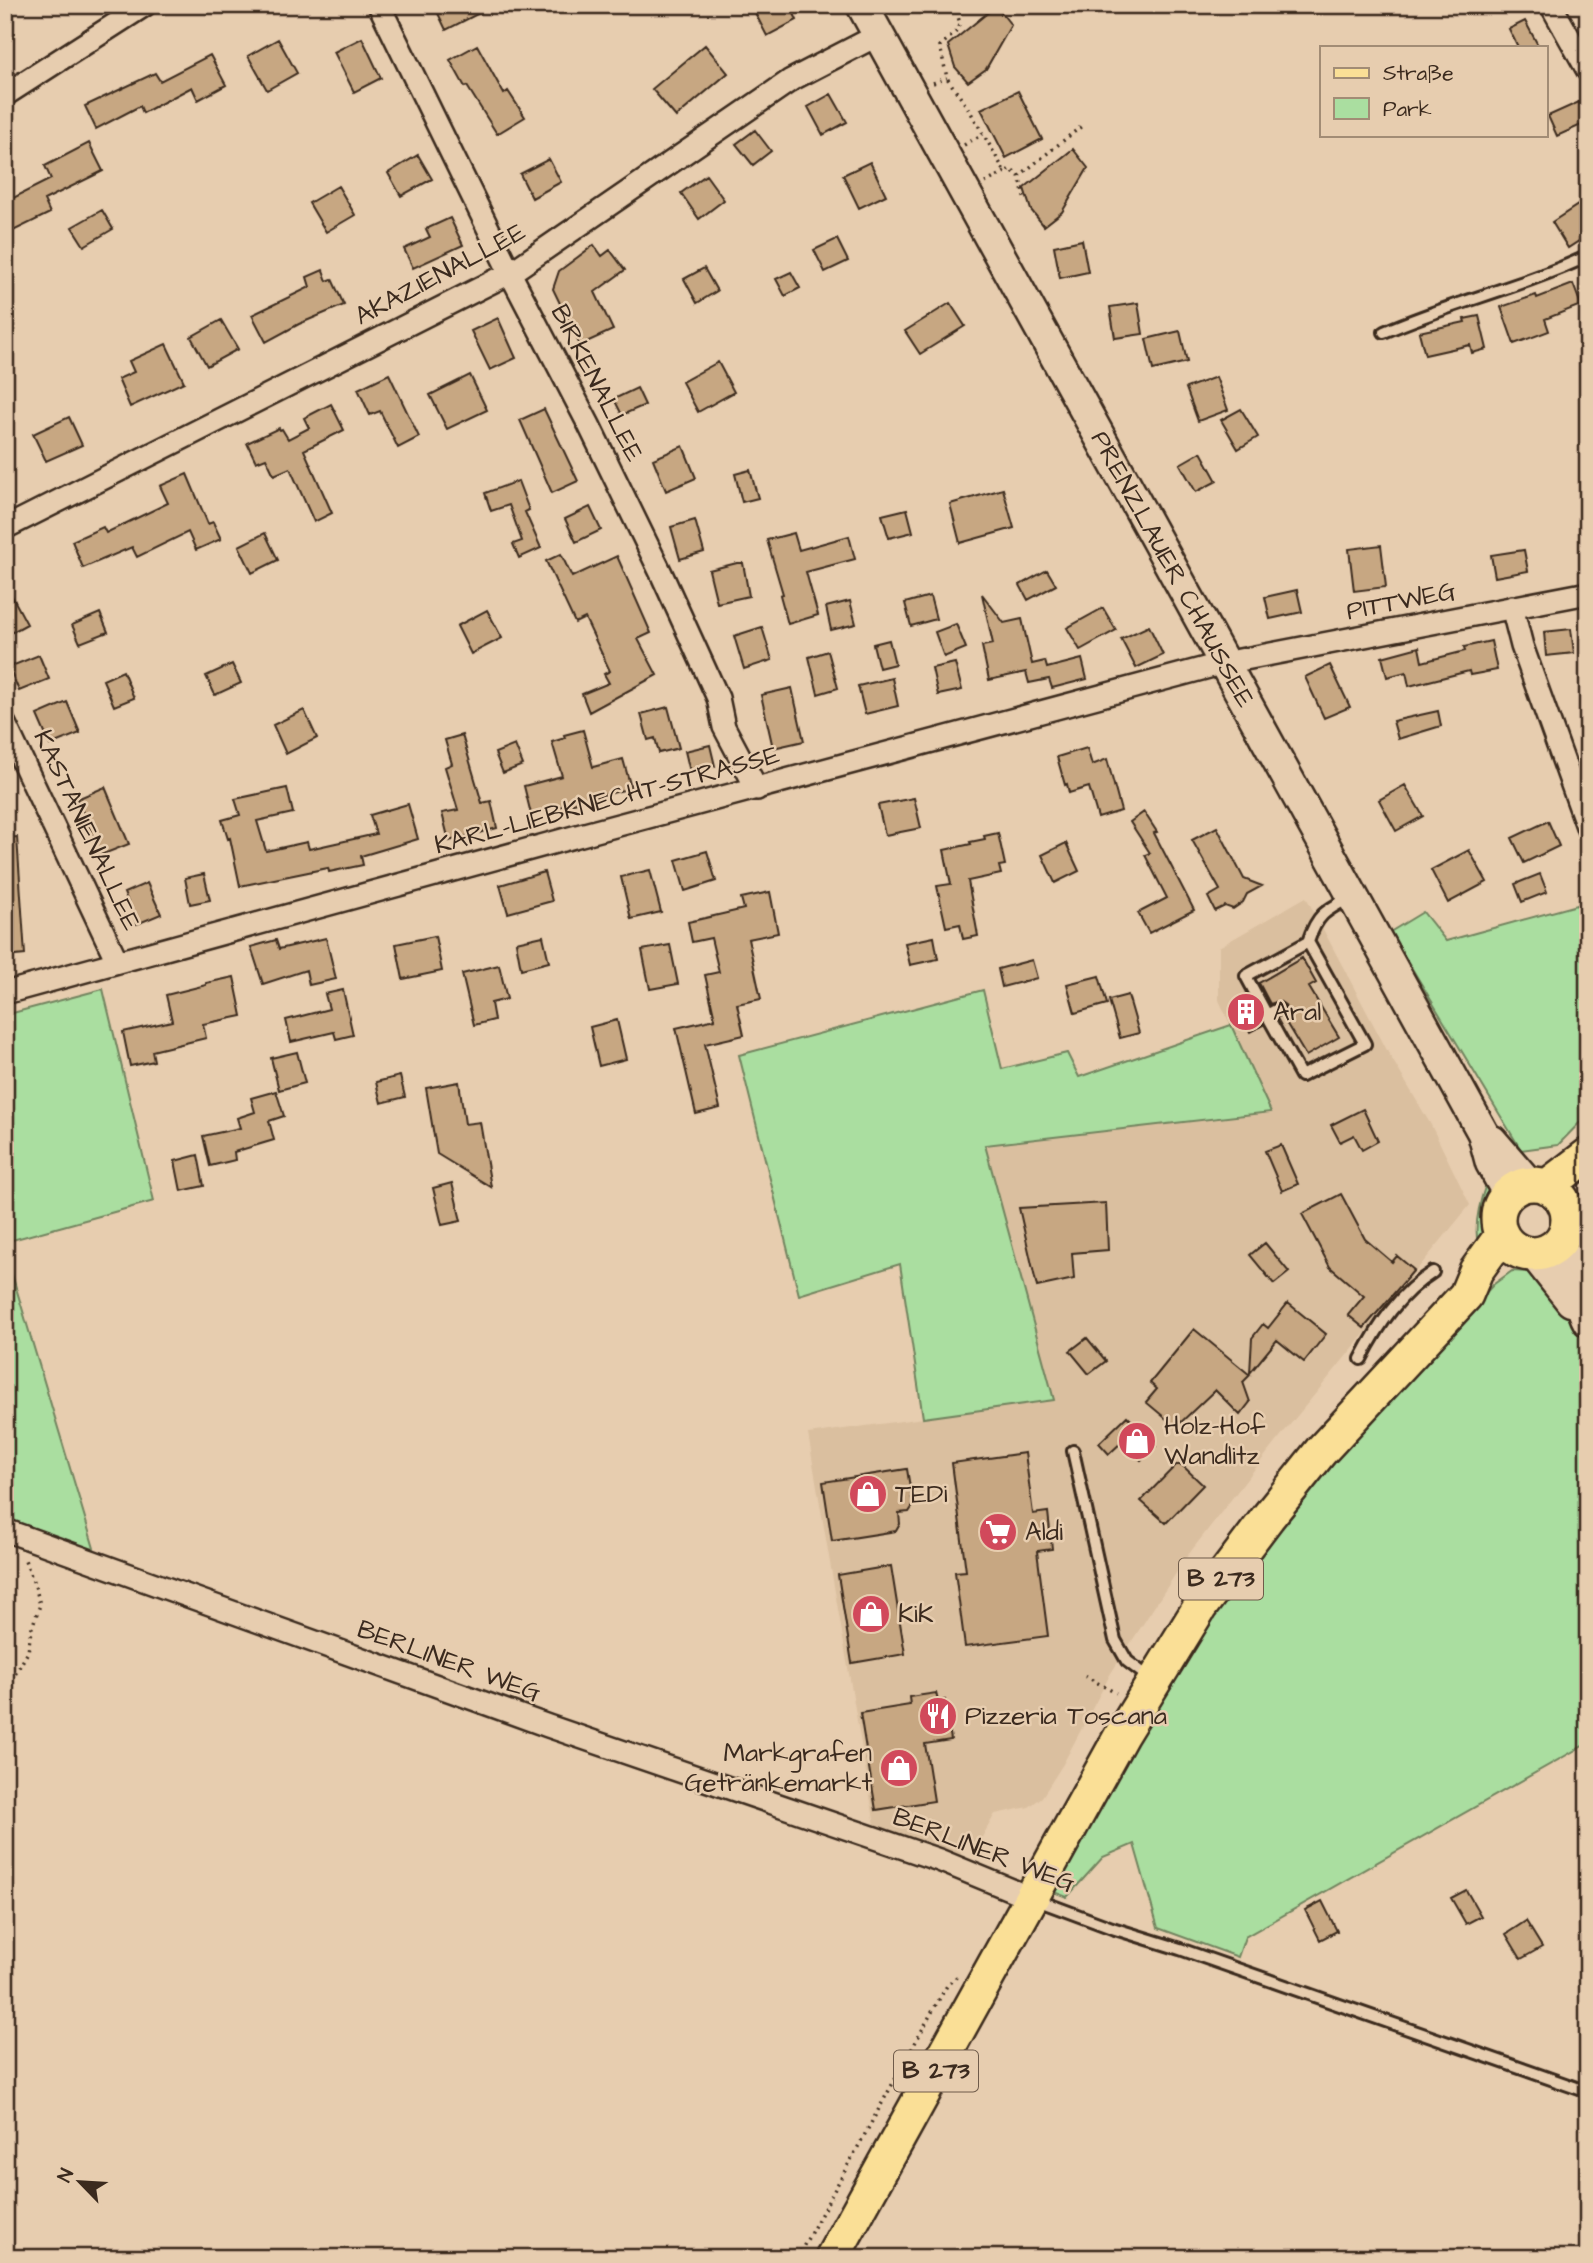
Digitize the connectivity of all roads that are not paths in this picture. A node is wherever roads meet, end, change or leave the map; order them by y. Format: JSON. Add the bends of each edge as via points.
{"nodes":[{"id":1,"x":145,"y":5,"type":"edge"},
{"id":2,"x":379,"y":5,"type":"edge"},
{"id":3,"x":862,"y":5,"type":"edge"},
{"id":4,"x":1550,"y":5,"type":"edge"},
{"id":5,"x":880,"y":34,"type":"junction"},
{"id":6,"x":1588,"y":71,"type":"edge"},
{"id":7,"x":5,"y":95,"type":"edge"},
{"id":8,"x":1588,"y":256,"type":"edge"},
{"id":9,"x":510,"y":273,"type":"junction"},
{"id":10,"x":1384,"y":332,"type":"dead end"},
{"id":11,"x":5,"y":528,"type":"edge"},
{"id":12,"x":1588,"y":593,"type":"edge"},
{"id":13,"x":1512,"y":607,"type":"junction"},
{"id":14,"x":1224,"y":663,"type":"junction"},
{"id":15,"x":5,"y":724,"type":"edge"},
{"id":16,"x":757,"y":789,"type":"junction"},
{"id":17,"x":1588,"y":828,"type":"edge"},
{"id":18,"x":1353,"y":896,"type":"junction"},
{"id":19,"x":1308,"y":942,"type":"junction"},
{"id":20,"x":117,"y":961,"type":"junction"},
{"id":21,"x":5,"y":993,"type":"edge"},
{"id":22,"x":1278,"y":1009,"type":"dead end"},
{"id":23,"x":1267,"y":1015,"type":"junction"},
{"id":24,"x":1588,"y":1155,"type":"edge"},
{"id":25,"x":1588,"y":1175,"type":"edge"},
{"id":26,"x":1538,"y":1193,"type":"junction"},
{"id":27,"x":1529,"y":1246,"type":"junction"},
{"id":28,"x":1433,"y":1272,"type":"dead end"},
{"id":29,"x":1586,"y":1317,"type":"edge"},
{"id":30,"x":1361,"y":1359,"type":"dead end"},
{"id":31,"x":1073,"y":1451,"type":"dead end"},
{"id":32,"x":5,"y":1530,"type":"edge"},
{"id":33,"x":1153,"y":1681,"type":"junction"},
{"id":34,"x":1031,"y":1898,"type":"junction"},
{"id":35,"x":1588,"y":2092,"type":"edge"},
{"id":36,"x":832,"y":2258,"type":"edge"}],
"edges":[{"from":1,"to":7,"type":"street"},
{"from":2,"to":9,"type":"street","name":"BIRKENALLEE"},
{"from":3,"to":5,"type":"main road","name":"PRENZLAUER CHAUSSEE"},
{"from":4,"to":6,"type":"street"},
{"from":5,"to":9,"type":"street","name":"AKAZIENALLEE","via":[[791,80]]},
{"from":5,"to":14,"type":"main road","name":"PRENZLAUER CHAUSSEE"},
{"from":8,"to":10,"type":"lane"},
{"from":9,"to":11,"type":"street","name":"AKAZIENALLEE"},
{"from":9,"to":16,"type":"street","name":"BIRKENALLEE","via":[[661,573],[718,698],[724,727]]},
{"from":12,"to":13,"type":"street","name":"PITTWEG"},
{"from":13,"to":14,"type":"street","name":"PITTWEG"},
{"from":13,"to":17,"type":"street"},
{"from":14,"to":16,"type":"street","name":"KARL-LIEBKNECHT-STRASSE"},
{"from":14,"to":18,"type":"main road","name":"PRENZLAUER CHAUSSEE"},
{"from":15,"to":20,"type":"street","name":"KASTANIENALLEE"},
{"from":16,"to":20,"type":"street","name":"KARL-LIEBKNECHT-STRASSE"},
{"from":18,"to":19,"type":"lane","via":[[1323,912]]},
{"from":18,"to":26,"type":"main road","name":"PRENZLAUER CHAUSSEE","via":[[1483,1133],[1491,1163]]},
{"from":19,"to":23,"type":"lane","via":[[1246,976]]},
{"from":19,"to":23,"type":"lane","via":[[1365,1044],[1301,1076]]},
{"from":20,"to":21,"type":"street","name":"KARL-LIEBKNECHT-STRASSE"},
{"from":22,"to":23,"type":"lane"},
{"from":24,"to":26,"type":"main road"},
{"from":25,"to":26,"type":"main road"},
{"from":26,"to":27,"type":"main road","via":[[1568,1218],[1566,1230]]},
{"from":26,"to":27,"type":"main road","via":[[1502,1203],[1499,1214],[1499,1224]]},
{"from":27,"to":29,"type":"main road"},
{"from":27,"to":33,"type":"main road","number":"B 273","via":[[1486,1285],[1466,1295],[1321,1451],[1200,1607]]},
{"from":28,"to":30,"type":"lane","via":[[1414,1284],[1377,1329]]},
{"from":31,"to":33,"type":"lane","via":[[1115,1640],[1127,1661]]},
{"from":32,"to":34,"type":"street","name":"BERLINER WEG","via":[[548,1726],[939,1860]]},
{"from":33,"to":34,"type":"main road","number":"B 273"},
{"from":34,"to":35,"type":"lane","name":"BERLINER WEG"},
{"from":34,"to":36,"type":"main road","number":"B 273"}]}
